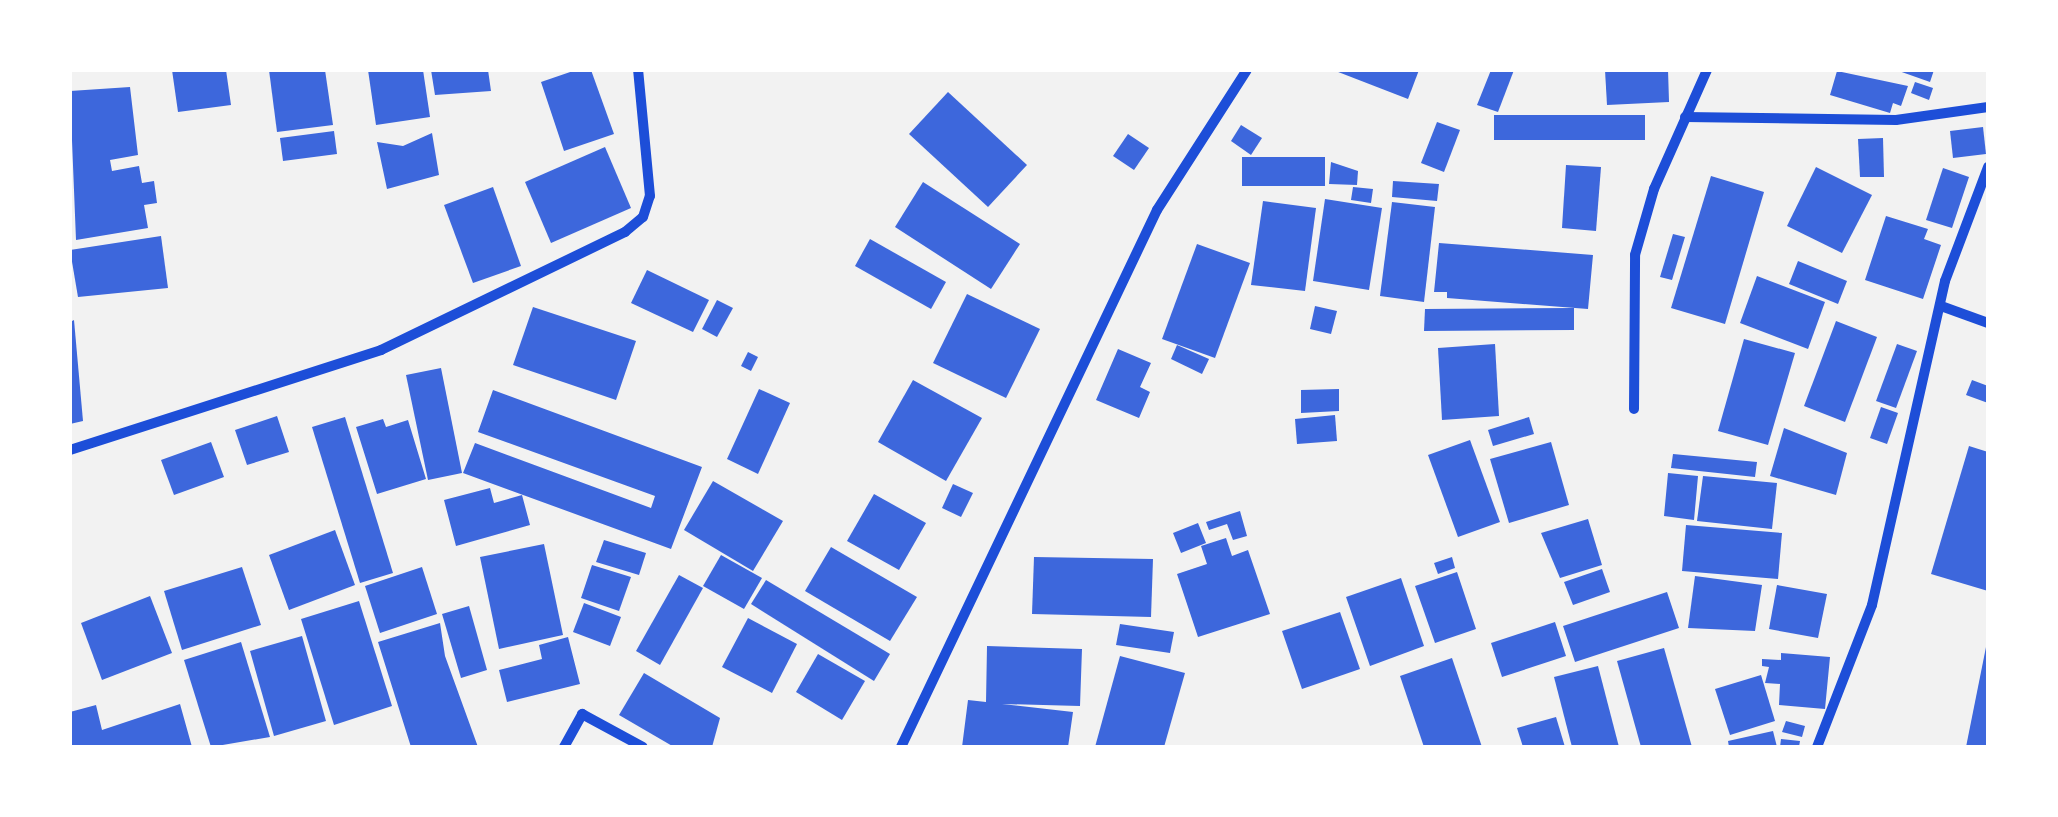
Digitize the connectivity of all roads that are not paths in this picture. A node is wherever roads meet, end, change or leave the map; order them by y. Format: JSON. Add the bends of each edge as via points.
{"nodes":[{"id":1,"x":638,"y":70,"type":"edge"},
{"id":2,"x":1247,"y":70,"type":"edge"},
{"id":3,"x":1706,"y":70,"type":"edge"},
{"id":4,"x":1988,"y":107,"type":"edge"},
{"id":5,"x":1685,"y":117,"type":"junction"},
{"id":6,"x":1988,"y":167,"type":"edge"},
{"id":7,"x":1941,"y":306,"type":"junction"},
{"id":8,"x":1988,"y":323,"type":"edge"},
{"id":9,"x":1634,"y":409,"type":"dead end"},
{"id":10,"x":70,"y":450,"type":"edge"},
{"id":11,"x":564,"y":747,"type":"edge"},
{"id":12,"x":643,"y":747,"type":"edge"},
{"id":13,"x":901,"y":747,"type":"edge"},
{"id":14,"x":1817,"y":747,"type":"edge"}],
"edges":[{"from":1,"to":10,"type":"street","via":[[650,196],[643,217],[626,232],[381,350]]},
{"from":2,"to":13,"type":"street","via":[[1158,210]]},
{"from":3,"to":5,"type":"street"},
{"from":4,"to":5,"type":"street","via":[[1896,120]]},
{"from":5,"to":9,"type":"street","via":[[1634,255]]},
{"from":6,"to":7,"type":"street"},
{"from":7,"to":8,"type":"street"},
{"from":7,"to":14,"type":"street","via":[[1872,605]]},
{"from":11,"to":12,"type":"street","via":[[582,714]]}]}
